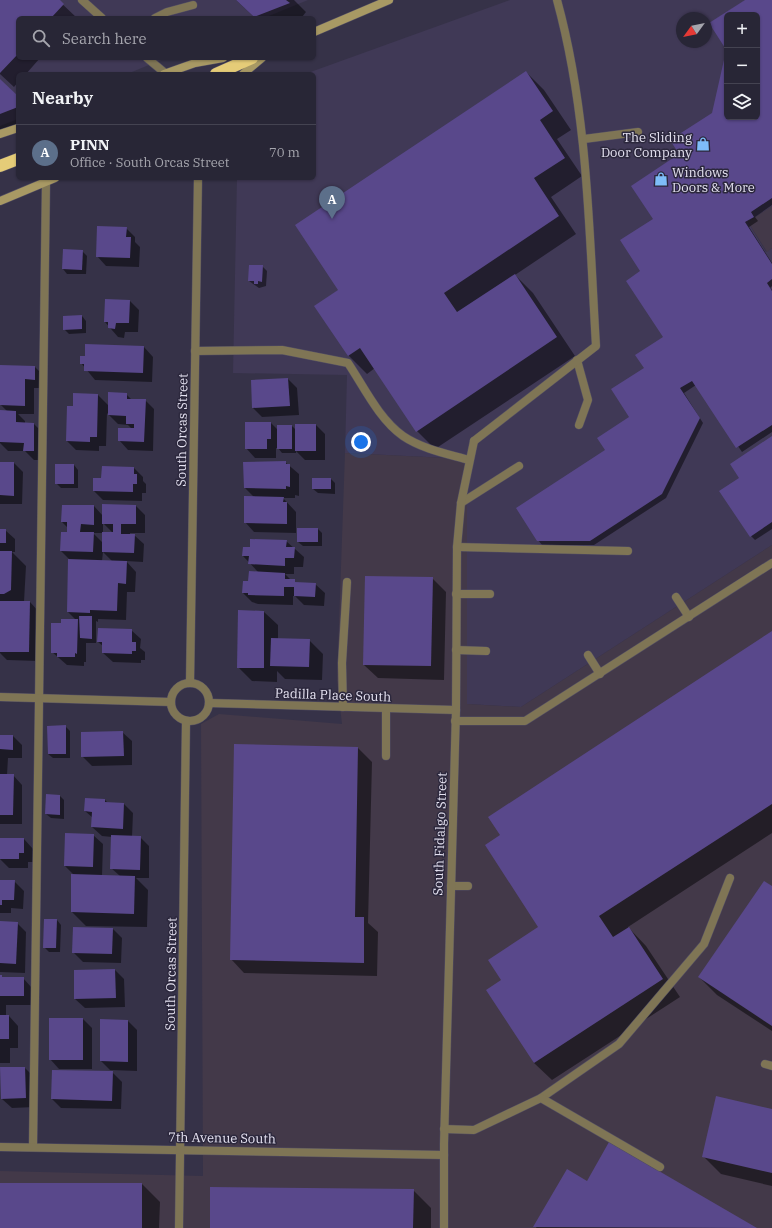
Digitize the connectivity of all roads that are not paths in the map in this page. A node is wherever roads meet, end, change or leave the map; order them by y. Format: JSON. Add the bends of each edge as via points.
{"nodes":[{"id":1,"x":82,"y":0,"type":"edge"},
{"id":2,"x":389,"y":0,"type":"edge"},
{"id":3,"x":557,"y":0,"type":"edge"},
{"id":4,"x":193,"y":5,"type":"dead end"},
{"id":5,"x":100,"y":16,"type":"edge"},
{"id":6,"x":159,"y":16,"type":"edge"},
{"id":7,"x":316,"y":31,"type":"edge"},
{"id":8,"x":149,"y":60,"type":"edge"},
{"id":9,"x":212,"y":60,"type":"edge"},
{"id":10,"x":248,"y":60,"type":"edge"},
{"id":11,"x":260,"y":60,"type":"edge"},
{"id":12,"x":162,"y":72,"type":"edge"},
{"id":13,"x":170,"y":72,"type":"edge"},
{"id":14,"x":220,"y":72,"type":"edge"},
{"id":15,"x":245,"y":72,"type":"edge"},
{"id":16,"x":16,"y":129,"type":"edge"},
{"id":17,"x":638,"y":132,"type":"dead end"},
{"id":18,"x":0,"y":134,"type":"edge"},
{"id":19,"x":584,"y":139,"type":"junction"},
{"id":20,"x":16,"y":160,"type":"edge"},
{"id":21,"x":0,"y":166,"type":"edge"},
{"id":22,"x":50,"y":180,"type":"edge"},
{"id":23,"x":198,"y":180,"type":"edge"},
{"id":24,"x":46,"y":182,"type":"junction"},
{"id":25,"x":0,"y":200,"type":"edge"},
{"id":26,"x":195,"y":351,"type":"junction"},
{"id":27,"x":578,"y":360,"type":"junction"},
{"id":28,"x":578,"y":425,"type":"dead end"},
{"id":29,"x":469,"y":460,"type":"junction"},
{"id":30,"x":519,"y":466,"type":"dead end"},
{"id":31,"x":461,"y":503,"type":"junction"},
{"id":32,"x":457,"y":547,"type":"junction"},
{"id":33,"x":628,"y":551,"type":"dead end"},
{"id":34,"x":772,"y":563,"type":"edge"},
{"id":35,"x":347,"y":582,"type":"dead end"},
{"id":36,"x":456,"y":594,"type":"junction"},
{"id":37,"x":490,"y":594,"type":"dead end"},
{"id":38,"x":676,"y":597,"type":"dead end"},
{"id":39,"x":688,"y":617,"type":"junction"},
{"id":40,"x":456,"y":650,"type":"junction"},
{"id":41,"x":486,"y":651,"type":"dead end"},
{"id":42,"x":588,"y":655,"type":"dead end"},
{"id":43,"x":600,"y":674,"type":"junction"},
{"id":44,"x":190,"y":683,"type":"junction"},
{"id":45,"x":0,"y":697,"type":"edge"},
{"id":46,"x":38,"y":698,"type":"junction"},
{"id":47,"x":171,"y":702,"type":"junction"},
{"id":48,"x":209,"y":703,"type":"junction"},
{"id":49,"x":343,"y":707,"type":"junction"},
{"id":50,"x":386,"y":708,"type":"junction"},
{"id":51,"x":456,"y":710,"type":"junction"},
{"id":52,"x":186,"y":721,"type":"junction"},
{"id":53,"x":455,"y":721,"type":"junction"},
{"id":54,"x":386,"y":756,"type":"dead end"},
{"id":55,"x":730,"y":878,"type":"dead end"},
{"id":56,"x":451,"y":886,"type":"junction"},
{"id":57,"x":468,"y":886,"type":"dead end"},
{"id":58,"x":541,"y":1098,"type":"junction"},
{"id":59,"x":444,"y":1129,"type":"junction"},
{"id":60,"x":0,"y":1147,"type":"edge"},
{"id":61,"x":34,"y":1147,"type":"junction"},
{"id":62,"x":181,"y":1149,"type":"junction"},
{"id":63,"x":444,"y":1155,"type":"junction"},
{"id":64,"x":660,"y":1167,"type":"dead end"},
{"id":65,"x":179,"y":1228,"type":"edge"},
{"id":66,"x":444,"y":1228,"type":"edge"}],
"edges":[{"from":1,"to":5,"type":"street"},
{"from":2,"to":7,"type":"main road"},
{"from":3,"to":19,"type":"street","via":[[566,34]]},
{"from":4,"to":6,"type":"street"},
{"from":8,"to":12,"type":"street"},
{"from":9,"to":13,"type":"main road"},
{"from":10,"to":14,"type":"highway"},
{"from":11,"to":15,"type":"main road"},
{"from":16,"to":18,"type":"main road"},
{"from":17,"to":19,"type":"street"},
{"from":19,"to":27,"type":"street","via":[[596,346]]},
{"from":20,"to":21,"type":"highway"},
{"from":22,"to":24,"type":"main road"},
{"from":23,"to":26,"type":"street","name":"South Orcas Street"},
{"from":24,"to":25,"type":"main road"},
{"from":24,"to":46,"type":"street"},
{"from":26,"to":29,"type":"street","via":[[282,350],[348,363],[385,419],[404,436],[428,448]]},
{"from":26,"to":44,"type":"street","name":"South Orcas Street"},
{"from":27,"to":28,"type":"street","via":[[588,400]]},
{"from":27,"to":29,"type":"street","name":"South Fidalgo Street","via":[[474,441]]},
{"from":29,"to":31,"type":"street","name":"South Fidalgo Street"},
{"from":30,"to":31,"type":"street"},
{"from":31,"to":32,"type":"street","name":"South Fidalgo Street"},
{"from":32,"to":33,"type":"street"},
{"from":32,"to":36,"type":"street","name":"South Fidalgo Street"},
{"from":34,"to":39,"type":"street"},
{"from":35,"to":49,"type":"street","via":[[342,663]]},
{"from":36,"to":37,"type":"street"},
{"from":36,"to":40,"type":"street","name":"South Fidalgo Street"},
{"from":38,"to":39,"type":"street"},
{"from":39,"to":43,"type":"street"},
{"from":40,"to":41,"type":"street"},
{"from":40,"to":51,"type":"street","name":"South Fidalgo Street"},
{"from":42,"to":43,"type":"street"},
{"from":43,"to":53,"type":"street","via":[[525,722]]},
{"from":44,"to":47,"type":"street","via":[[175,690]]},
{"from":44,"to":48,"type":"street","via":[[204,688]]},
{"from":45,"to":46,"type":"street"},
{"from":46,"to":47,"type":"street"},
{"from":46,"to":61,"type":"street"},
{"from":47,"to":52,"type":"street","via":[[176,714]]},
{"from":48,"to":49,"type":"street","name":"Padilla Place South"},
{"from":48,"to":52,"type":"street","via":[[204,716]]},
{"from":49,"to":50,"type":"street","name":"Padilla Place South"},
{"from":50,"to":51,"type":"street","name":"Padilla Place South"},
{"from":50,"to":54,"type":"street"},
{"from":51,"to":53,"type":"street","name":"South Fidalgo Street"},
{"from":52,"to":62,"type":"street","name":"South Orcas Street"},
{"from":53,"to":56,"type":"street","name":"South Fidalgo Street"},
{"from":55,"to":58,"type":"street","via":[[704,944],[619,1044]]},
{"from":56,"to":57,"type":"street"},
{"from":56,"to":59,"type":"street","name":"South Fidalgo Street"},
{"from":58,"to":59,"type":"street","via":[[474,1130]]},
{"from":58,"to":64,"type":"street"},
{"from":59,"to":63,"type":"street","name":"South Fidalgo Street"},
{"from":60,"to":61,"type":"street","name":"7th Avenue South"},
{"from":61,"to":62,"type":"street","name":"7th Avenue South"},
{"from":62,"to":63,"type":"street","name":"7th Avenue South"},
{"from":62,"to":65,"type":"street","name":"South Orcas Street"},
{"from":63,"to":66,"type":"street","name":"South Fidalgo Street"}]}
